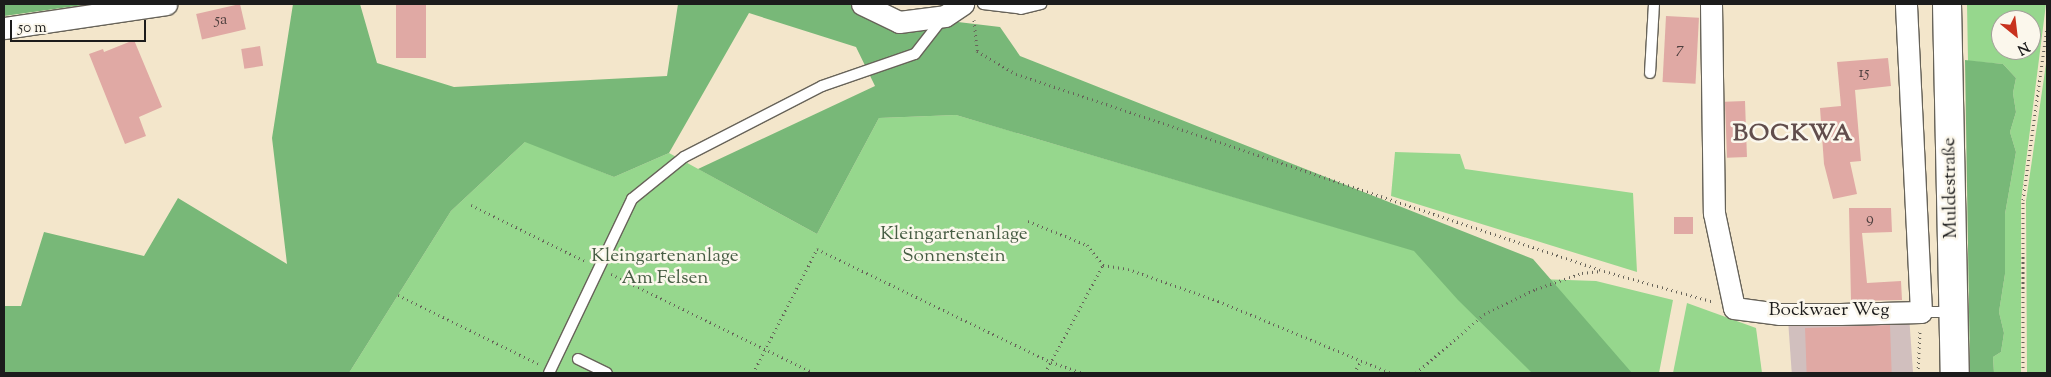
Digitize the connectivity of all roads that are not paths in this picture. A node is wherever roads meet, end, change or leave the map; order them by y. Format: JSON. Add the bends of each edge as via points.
{"nodes":[{"id":1,"x":166,"y":4,"type":"edge"},
{"id":2,"x":862,"y":4,"type":"edge"},
{"id":3,"x":983,"y":4,"type":"edge"},
{"id":4,"x":1042,"y":4,"type":"edge"},
{"id":5,"x":1654,"y":4,"type":"edge"},
{"id":6,"x":1711,"y":4,"type":"edge"},
{"id":7,"x":1906,"y":4,"type":"edge"},
{"id":8,"x":1947,"y":4,"type":"edge"},
{"id":9,"x":968,"y":8,"type":"edge"},
{"id":10,"x":945,"y":16,"type":"junction"},
{"id":11,"x":4,"y":28,"type":"edge"},
{"id":12,"x":1650,"y":73,"type":"dead end"},
{"id":13,"x":1921,"y":312,"type":"junction"},
{"id":14,"x":1954,"y":312,"type":"junction"},
{"id":15,"x":578,"y":359,"type":"dead end"},
{"id":16,"x":550,"y":372,"type":"edge"},
{"id":17,"x":607,"y":373,"type":"edge"},
{"id":18,"x":1956,"y":373,"type":"edge"}],
"edges":[{"from":1,"to":11,"type":"street"},
{"from":2,"to":10,"type":"street","via":[[899,22]]},
{"from":3,"to":4,"type":"lane","via":[[1021,10]]},
{"from":5,"to":12,"type":"lane"},
{"from":6,"to":13,"type":"street","name":"Bockwaer Weg","via":[[1714,213],[1734,308],[1779,314]]},
{"from":7,"to":13,"type":"street"},
{"from":8,"to":14,"type":"main road","name":"Muldestraße"},
{"from":9,"to":10,"type":"street"},
{"from":10,"to":16,"type":"lane","via":[[915,54],[822,86],[684,157],[632,199]]},
{"from":13,"to":14,"type":"lane"},
{"from":14,"to":18,"type":"main road","name":"Muldestraße"},
{"from":15,"to":17,"type":"lane"}]}
